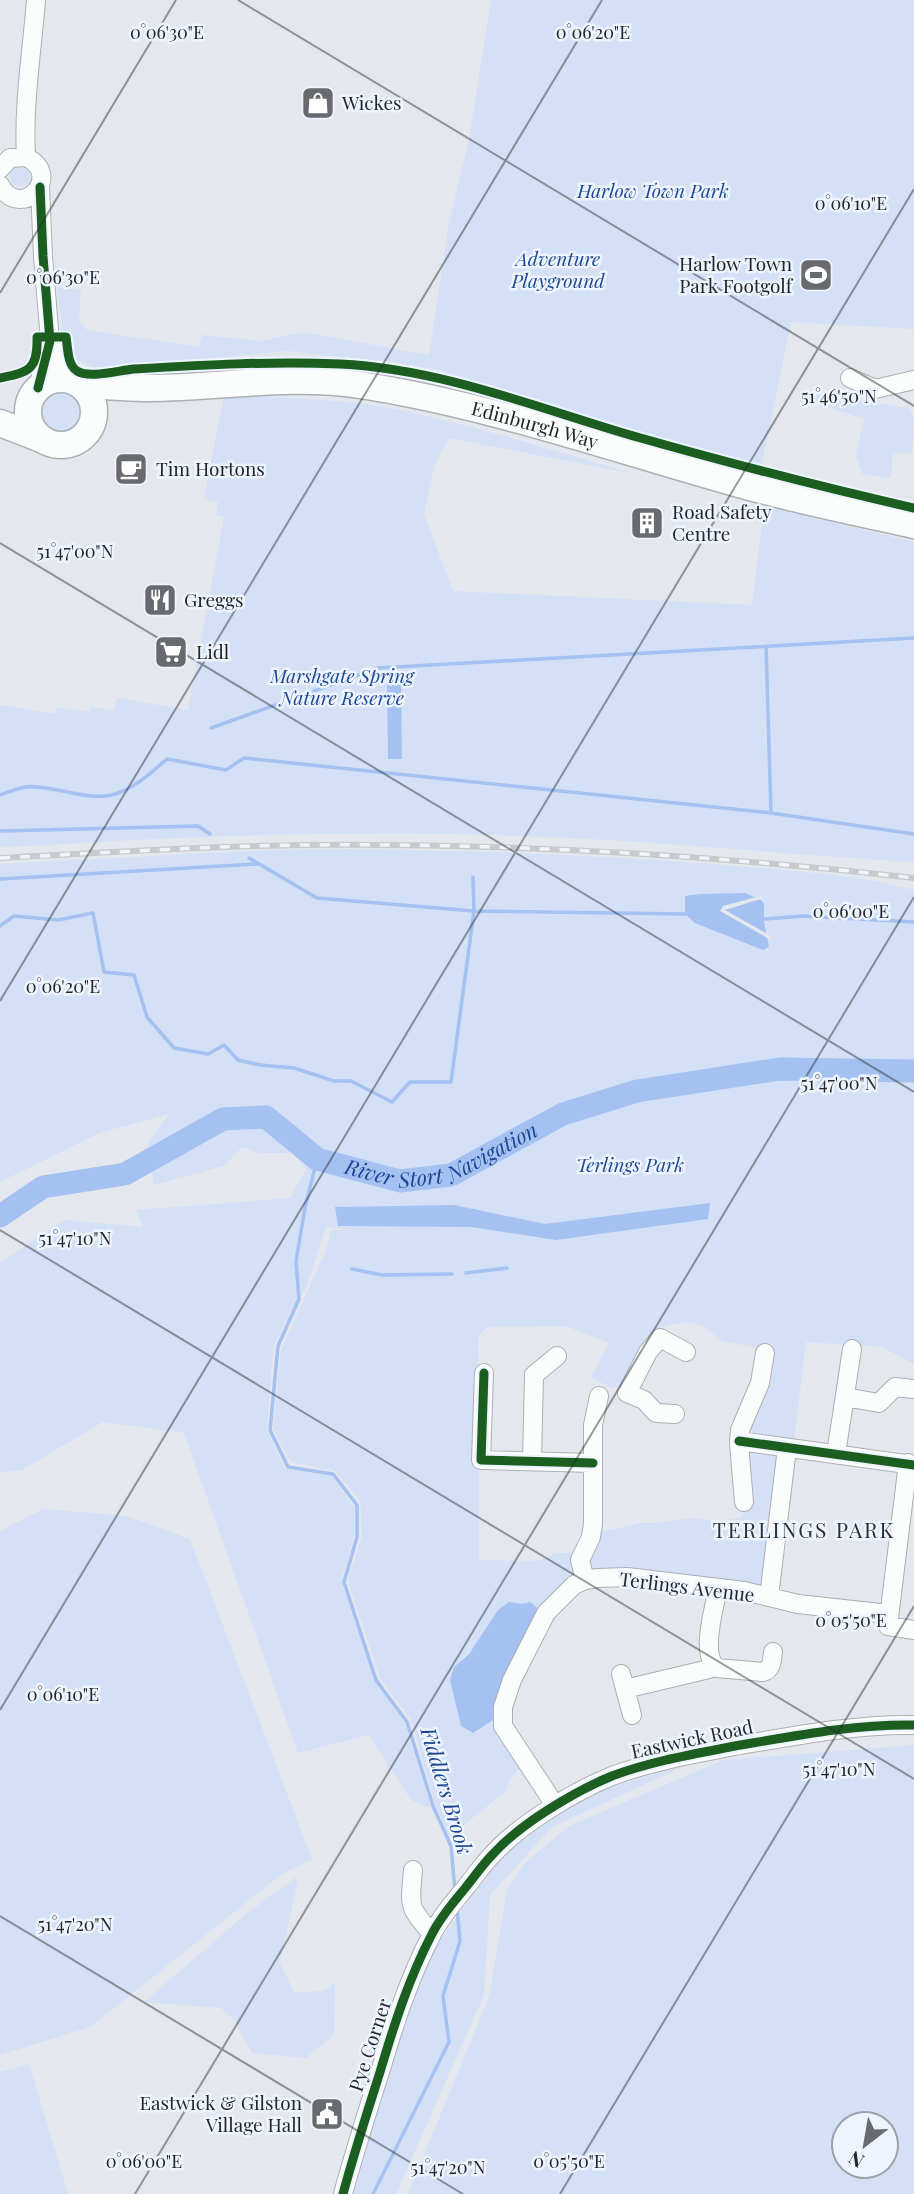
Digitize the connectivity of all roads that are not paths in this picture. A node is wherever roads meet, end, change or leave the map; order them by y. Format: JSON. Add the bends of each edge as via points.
{"nodes":[{"id":1,"x":36,"y":0,"type":"edge"},
{"id":2,"x":12,"y":161,"type":"edge"},
{"id":3,"x":0,"y":185,"type":"edge"},
{"id":4,"x":40,"y":187,"type":"junction"},
{"id":5,"x":23,"y":199,"type":"junction"},
{"id":6,"x":43,"y":256,"type":"junction"},
{"id":7,"x":50,"y":341,"type":"junction"},
{"id":8,"x":850,"y":378,"type":"dead end"},
{"id":9,"x":914,"y":380,"type":"edge"},
{"id":10,"x":77,"y":383,"type":"junction"},
{"id":11,"x":150,"y":388,"type":"junction"},
{"id":12,"x":34,"y":395,"type":"junction"},
{"id":13,"x":0,"y":410,"type":"edge"},
{"id":14,"x":0,"y":423,"type":"edge"},
{"id":15,"x":93,"y":423,"type":"junction"},
{"id":16,"x":44,"y":440,"type":"junction"},
{"id":17,"x":914,"y":524,"type":"edge"},
{"id":18,"x":852,"y":1349,"type":"dead end"},
{"id":19,"x":686,"y":1352,"type":"dead end"},
{"id":20,"x":765,"y":1353,"type":"dead end"},
{"id":21,"x":556,"y":1356,"type":"dead end"},
{"id":22,"x":484,"y":1373,"type":"dead end"},
{"id":23,"x":914,"y":1389,"type":"edge"},
{"id":24,"x":627,"y":1393,"type":"junction"},
{"id":25,"x":845,"y":1397,"type":"junction"},
{"id":26,"x":675,"y":1415,"type":"dead end"},
{"id":27,"x":739,"y":1441,"type":"junction"},
{"id":28,"x":787,"y":1448,"type":"junction"},
{"id":29,"x":836,"y":1454,"type":"junction"},
{"id":30,"x":532,"y":1461,"type":"junction"},
{"id":31,"x":593,"y":1463,"type":"junction"},
{"id":32,"x":911,"y":1464,"type":"edge"},
{"id":33,"x":744,"y":1502,"type":"dead end"},
{"id":34,"x":585,"y":1580,"type":"junction"},
{"id":35,"x":718,"y":1589,"type":"junction"},
{"id":36,"x":769,"y":1597,"type":"junction"},
{"id":37,"x":889,"y":1620,"type":"junction"},
{"id":38,"x":914,"y":1630,"type":"edge"},
{"id":39,"x":773,"y":1652,"type":"dead end"},
{"id":40,"x":712,"y":1664,"type":"junction"},
{"id":41,"x":632,"y":1715,"type":"dead end"},
{"id":42,"x":914,"y":1725,"type":"edge"},
{"id":43,"x":555,"y":1805,"type":"junction"},
{"id":44,"x":413,"y":1870,"type":"dead end"},
{"id":45,"x":445,"y":1913,"type":"joint"},
{"id":46,"x":432,"y":1934,"type":"junction"},
{"id":47,"x":342,"y":2194,"type":"edge"}],
"edges":[{"from":1,"to":2,"type":"street","via":[[24,120]]},
{"from":2,"to":4,"type":"street","via":[[38,165]]},
{"from":3,"to":5,"type":"street","via":[[11,197]]},
{"from":4,"to":5,"type":"street"},
{"from":4,"to":6,"type":"street"},
{"from":5,"to":6,"type":"street"},
{"from":6,"to":7,"type":"street"},
{"from":7,"to":10,"type":"street","via":[[65,375]]},
{"from":7,"to":12,"type":"street"},
{"from":8,"to":9,"type":"street","via":[[875,389]]},
{"from":10,"to":11,"type":"highway","name":"Edinburgh Way"},
{"from":10,"to":12,"type":"highway","via":[[54,379]]},
{"from":10,"to":15,"type":"highway","via":[[92,400]]},
{"from":11,"to":15,"type":"highway","name":"Edinburgh Way","via":[[117,402]]},
{"from":11,"to":17,"type":"highway","name":"Edinburgh Way","via":[[283,380],[358,385],[429,397],[742,485]]},
{"from":12,"to":13,"type":"highway"},
{"from":12,"to":16,"type":"highway","via":[[29,419]]},
{"from":14,"to":16,"type":"highway"},
{"from":15,"to":16,"type":"highway","via":[[83,437],[67,445]]},
{"from":18,"to":25,"type":"street"},
{"from":19,"to":24,"type":"street","via":[[660,1338]]},
{"from":20,"to":27,"type":"street","via":[[760,1383]]},
{"from":21,"to":30,"type":"street","via":[[534,1374]]},
{"from":22,"to":30,"type":"street","via":[[481,1460]]},
{"from":23,"to":25,"type":"street","via":[[895,1387],[878,1403]]},
{"from":24,"to":26,"type":"street","via":[[644,1400],[656,1413]]},
{"from":24,"to":31,"type":"street","via":[[606,1400],[594,1393]]},
{"from":25,"to":29,"type":"street"},
{"from":27,"to":28,"type":"street"},
{"from":27,"to":33,"type":"street"},
{"from":28,"to":29,"type":"street"},
{"from":28,"to":36,"type":"street"},
{"from":29,"to":32,"type":"street"},
{"from":30,"to":31,"type":"street"},
{"from":31,"to":34,"type":"street","via":[[593,1524],[580,1560]]},
{"from":32,"to":37,"type":"street"},
{"from":34,"to":35,"type":"street","name":"Terlings Avenue","via":[[627,1577]]},
{"from":34,"to":43,"type":"street","via":[[546,1613],[503,1707],[503,1726]]},
{"from":35,"to":36,"type":"street","name":"Terlings Avenue"},
{"from":35,"to":40,"type":"street","via":[[708,1649]]},
{"from":36,"to":37,"type":"street","name":"Terlings Avenue"},
{"from":37,"to":38,"type":"street","name":"Terlings Avenue"},
{"from":39,"to":40,"type":"street","via":[[771,1665],[763,1672]]},
{"from":40,"to":41,"type":"street","via":[[709,1669],[623,1682]]},
{"from":42,"to":43,"type":"street","name":"Eastwick Road","via":[[786,1738],[681,1756],[611,1776]]},
{"from":43,"to":45,"type":"street","name":"Eastwick Road","via":[[494,1852]]},
{"from":44,"to":46,"type":"street","via":[[410,1903]]},
{"from":45,"to":46,"type":"street","name":"Pye Corner"},
{"from":46,"to":47,"type":"street","name":"Pye Corner","via":[[401,2007]]}]}
